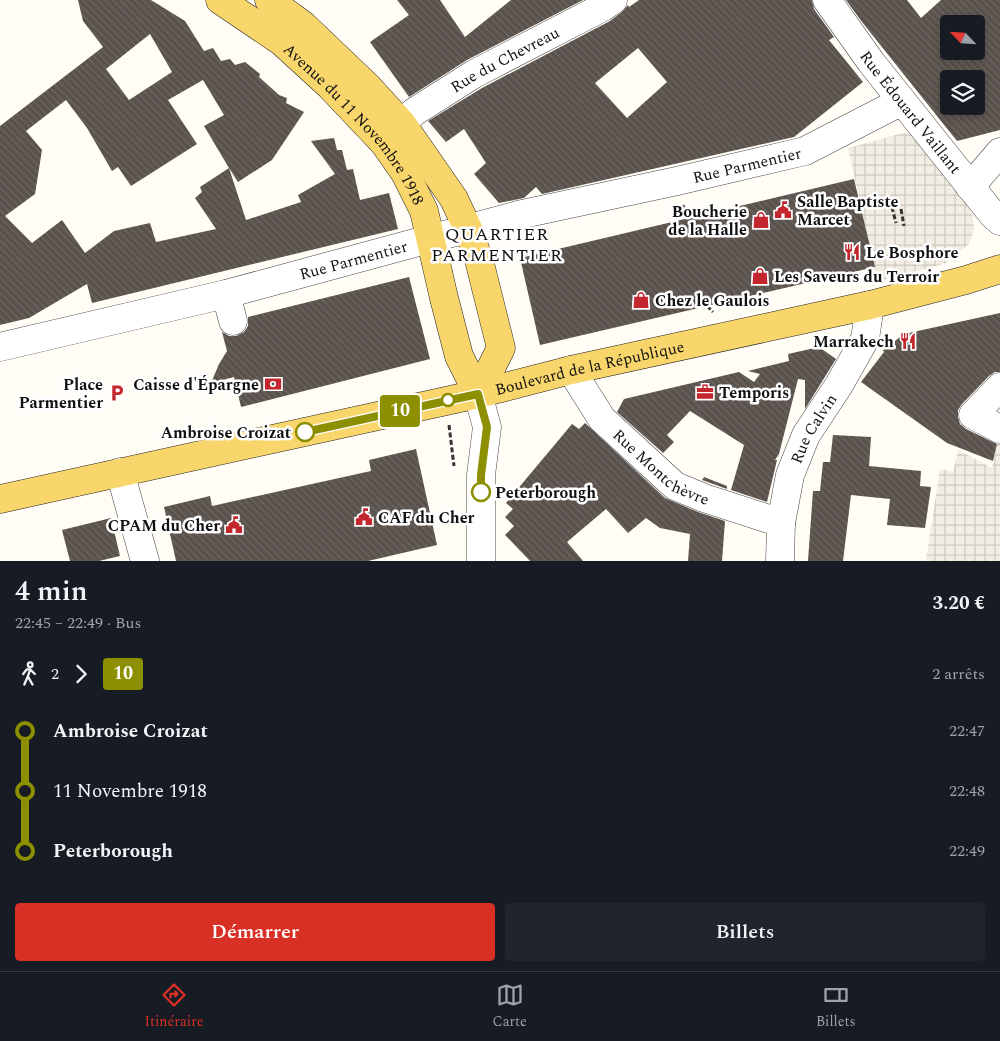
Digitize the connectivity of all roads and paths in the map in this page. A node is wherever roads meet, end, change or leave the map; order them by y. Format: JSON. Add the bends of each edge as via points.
{"nodes":[{"id":1,"x":220,"y":0,"type":"edge"},
{"id":2,"x":269,"y":0,"type":"edge"},
{"id":3,"x":613,"y":0,"type":"edge"},
{"id":4,"x":827,"y":0,"type":"edge"},
{"id":5,"x":902,"y":101,"type":"junction"},
{"id":6,"x":402,"y":124,"type":"junction"},
{"id":7,"x":1000,"y":152,"type":"edge"},
{"id":8,"x":970,"y":187,"type":"junction"},
{"id":9,"x":892,"y":207,"type":"dead end"},
{"id":10,"x":901,"y":209,"type":"dead end"},
{"id":11,"x":1000,"y":221,"type":"edge"},
{"id":12,"x":896,"y":224,"type":"dead end"},
{"id":13,"x":904,"y":226,"type":"dead end"},
{"id":14,"x":468,"y":229,"type":"junction"},
{"id":15,"x":431,"y":238,"type":"junction"},
{"id":16,"x":1000,"y":269,"type":"edge"},
{"id":17,"x":226,"y":294,"type":"junction"},
{"id":18,"x":870,"y":304,"type":"junction"},
{"id":19,"x":233,"y":321,"type":"dead end"},
{"id":20,"x":0,"y":347,"type":"edge"},
{"id":21,"x":571,"y":370,"type":"junction"},
{"id":22,"x":1000,"y":387,"type":"edge"},
{"id":23,"x":478,"y":394,"type":"junction"},
{"id":24,"x":1000,"y":429,"type":"edge"},
{"id":25,"x":120,"y":472,"type":"junction"},
{"id":26,"x":0,"y":499,"type":"edge"},
{"id":27,"x":781,"y":523,"type":"junction"},
{"id":28,"x":145,"y":561,"type":"edge"},
{"id":29,"x":481,"y":561,"type":"edge"},
{"id":30,"x":780,"y":561,"type":"edge"}],
"edges":[{"from":1,"to":15,"type":"main road","name":"Avenue du 11 Novembre 1918","via":[[282,42],[330,86],[384,143],[424,211]]},
{"from":2,"to":6,"type":"main road","name":"Avenue du 11 Novembre 1918","via":[[303,25],[368,86]]},
{"from":3,"to":6,"type":"street","name":"Rue du Chevreau","via":[[474,74],[414,112]]},
{"from":4,"to":5,"type":"street","name":"Rue Édouard Vaillant"},
{"from":5,"to":8,"type":"street","name":"Rue Édouard Vaillant"},
{"from":5,"to":14,"type":"street","name":"Rue Parmentier","via":[[805,151]]},
{"from":6,"to":14,"type":"main road","name":"Avenue du 11 Novembre 1918","via":[[454,199]]},
{"from":7,"to":8,"type":"street"},
{"from":8,"to":11,"type":"street","name":"Rue Édouard Vaillant"},
{"from":9,"to":12,"type":"path"},
{"from":10,"to":13,"type":"path"},
{"from":14,"to":15,"type":"street","name":"Rue Parmentier"},
{"from":14,"to":23,"type":"main road","name":"Avenue du 11 Novembre 1918","via":[[501,348]]},
{"from":15,"to":17,"type":"street","name":"Rue Parmentier"},
{"from":15,"to":23,"type":"main road","name":"Avenue du 11 Novembre 1918","via":[[459,356]]},
{"from":16,"to":18,"type":"main road","name":"Boulevard de la République"},
{"from":17,"to":19,"type":"street"},
{"from":17,"to":20,"type":"street","name":"Rue Parmentier"},
{"from":18,"to":21,"type":"main road","name":"Boulevard de la République"},
{"from":18,"to":27,"type":"street","name":"Rue Calvin","via":[[865,339],[806,435],[790,474]]},
{"from":21,"to":23,"type":"main road","name":"Boulevard de la République"},
{"from":21,"to":27,"type":"street","name":"Rue Montchèvre","via":[[602,419],[675,486]]},
{"from":22,"to":24,"type":"street","via":[[973,416]]},
{"from":23,"to":25,"type":"main road","name":"Boulevard de la République"},
{"from":23,"to":29,"type":"street","via":[[487,427],[481,475]]},
{"from":25,"to":26,"type":"main road","name":"Boulevard de la République"},
{"from":25,"to":28,"type":"street"},
{"from":27,"to":30,"type":"street","name":"Rue Calvin"}]}
